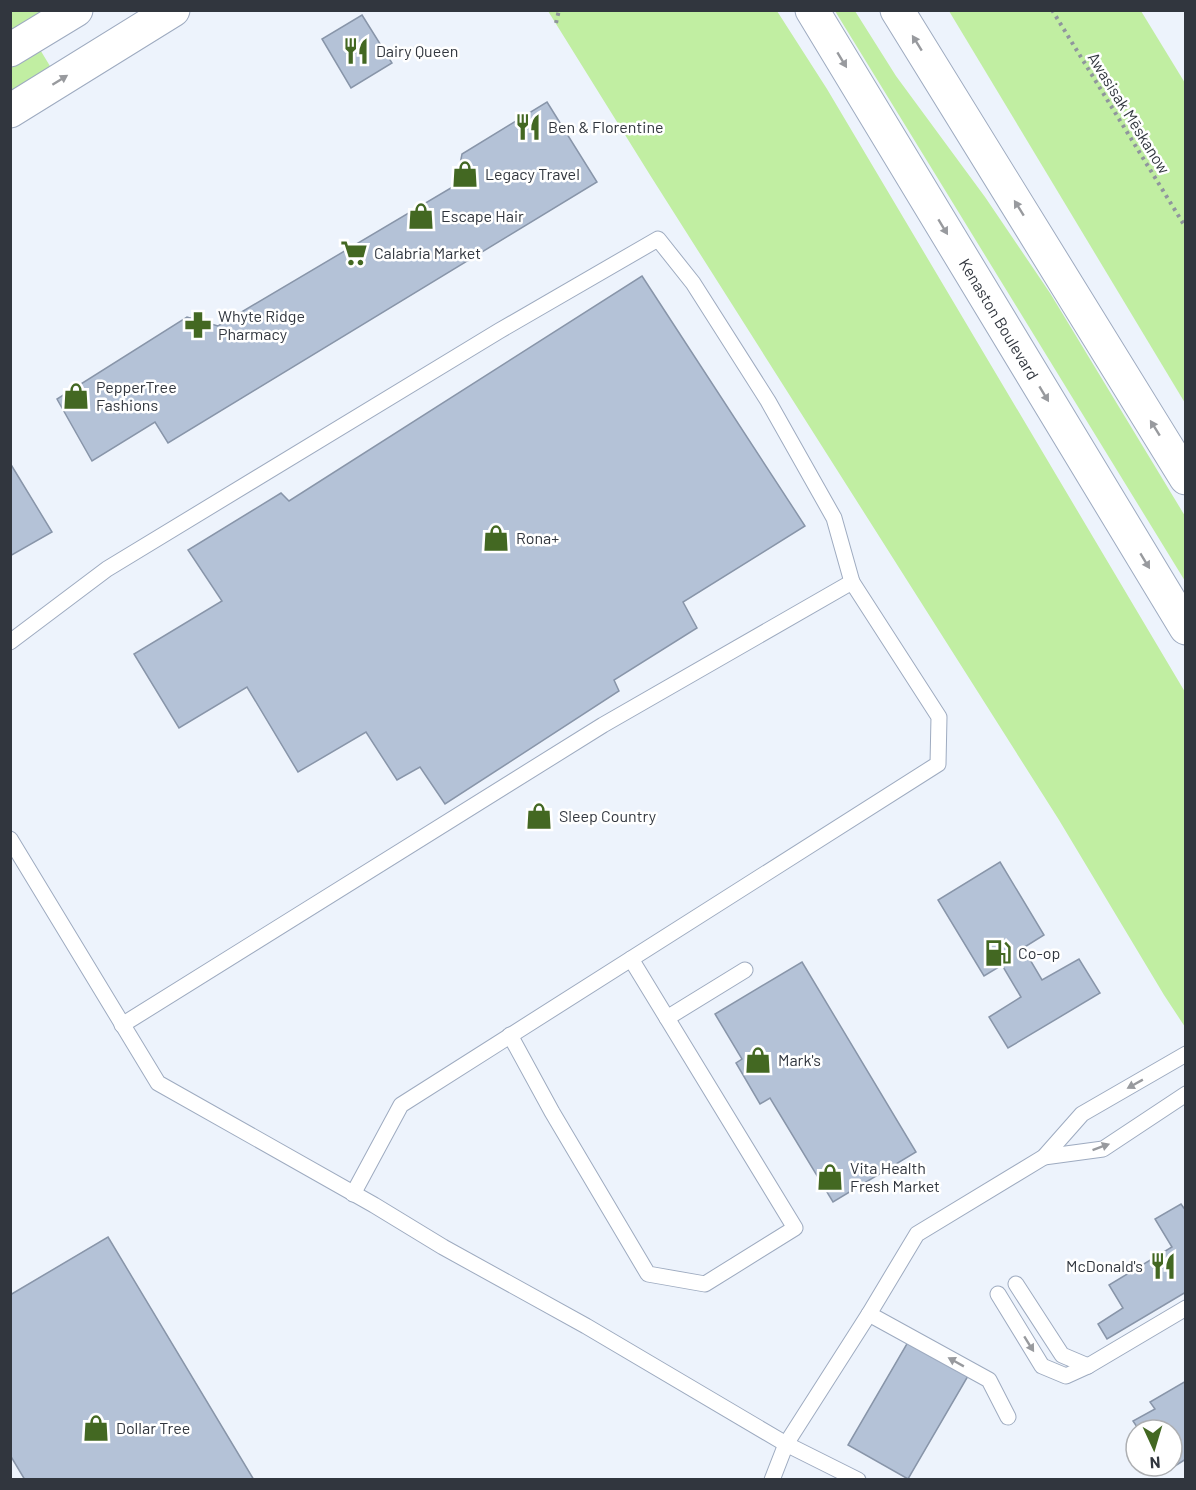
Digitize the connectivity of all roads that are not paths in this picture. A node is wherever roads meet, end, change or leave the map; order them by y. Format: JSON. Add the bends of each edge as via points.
{"nodes":[{"id":1,"x":76,"y":10,"type":"edge"},
{"id":2,"x":173,"y":10,"type":"edge"},
{"id":3,"x":812,"y":10,"type":"edge"},
{"id":4,"x":897,"y":10,"type":"edge"},
{"id":5,"x":10,"y":50,"type":"edge"},
{"id":6,"x":10,"y":111,"type":"edge"},
{"id":7,"x":1185,"y":478,"type":"edge"},
{"id":8,"x":852,"y":582,"type":"junction"},
{"id":9,"x":1185,"y":628,"type":"edge"},
{"id":10,"x":10,"y":642,"type":"edge"},
{"id":11,"x":10,"y":839,"type":"edge"},
{"id":12,"x":631,"y":959,"type":"junction"},
{"id":13,"x":745,"y":970,"type":"dead end"},
{"id":14,"x":667,"y":1018,"type":"junction"},
{"id":15,"x":122,"y":1025,"type":"junction"},
{"id":16,"x":510,"y":1035,"type":"junction"},
{"id":17,"x":1185,"y":1054,"type":"edge"},
{"id":18,"x":1185,"y":1094,"type":"edge"},
{"id":19,"x":1044,"y":1157,"type":"junction"},
{"id":20,"x":353,"y":1194,"type":"junction"},
{"id":21,"x":1016,"y":1284,"type":"dead end"},
{"id":22,"x":998,"y":1294,"type":"dead end"},
{"id":23,"x":1185,"y":1308,"type":"edge"},
{"id":24,"x":869,"y":1314,"type":"junction"},
{"id":25,"x":1088,"y":1366,"type":"junction"},
{"id":26,"x":1008,"y":1417,"type":"dead end"},
{"id":27,"x":786,"y":1444,"type":"junction"},
{"id":28,"x":772,"y":1479,"type":"edge"},
{"id":29,"x":858,"y":1479,"type":"edge"}],
"edges":[{"from":1,"to":5,"type":"main road"},
{"from":6,"to":2,"type":"main road","one_way":true},
{"from":3,"to":9,"type":"main road","name":"Kenaston Boulevard","one_way":true},
{"from":7,"to":4,"type":"main road","one_way":true},
{"from":8,"to":10,"type":"lane","via":[[834,518],[768,401],[693,283],[658,239],[107,569]]},
{"from":8,"to":12,"type":"lane","via":[[939,717],[938,764]]},
{"from":8,"to":15,"type":"lane","via":[[603,725]]},
{"from":11,"to":15,"type":"lane"},
{"from":12,"to":14,"type":"lane"},
{"from":12,"to":16,"type":"lane"},
{"from":13,"to":14,"type":"lane"},
{"from":14,"to":16,"type":"lane","via":[[795,1228],[705,1284],[648,1274]]},
{"from":15,"to":20,"type":"lane","via":[[158,1083]]},
{"from":16,"to":20,"type":"lane","via":[[401,1105]]},
{"from":17,"to":19,"type":"lane","one_way":true,"via":[[1082,1114]]},
{"from":19,"to":18,"type":"lane","one_way":true,"via":[[1103,1149]]},
{"from":19,"to":24,"type":"lane","via":[[917,1234]]},
{"from":20,"to":27,"type":"lane"},
{"from":21,"to":25,"type":"lane","via":[[1062,1355]]},
{"from":22,"to":25,"type":"lane","one_way":true,"via":[[1042,1366],[1066,1376]]},
{"from":23,"to":25,"type":"lane"},
{"from":26,"to":24,"type":"lane","one_way":true,"via":[[989,1380]]},
{"from":24,"to":27,"type":"lane"},
{"from":27,"to":28,"type":"lane"},
{"from":27,"to":29,"type":"lane"}]}
